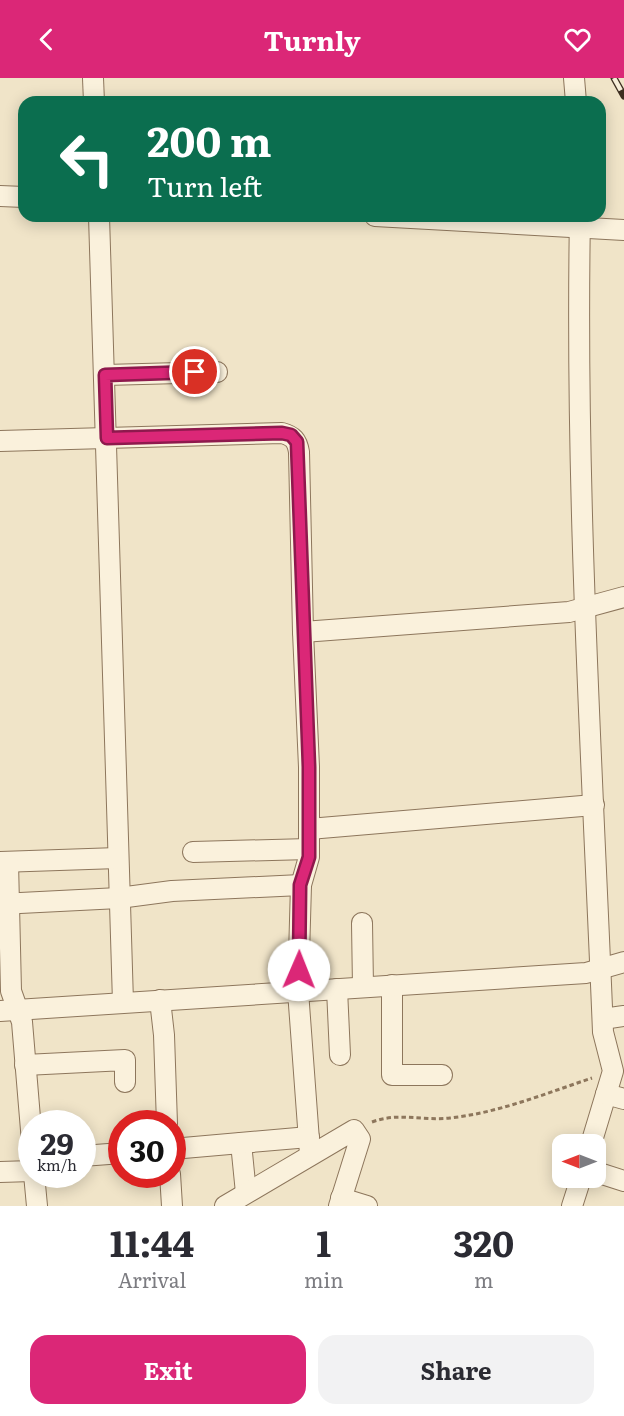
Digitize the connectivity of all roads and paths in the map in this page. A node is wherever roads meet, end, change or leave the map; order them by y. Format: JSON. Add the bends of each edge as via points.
{"nodes":[{"id":1,"x":93,"y":78,"type":"edge"},
{"id":2,"x":574,"y":78,"type":"edge"},
{"id":3,"x":94,"y":96,"type":"edge"},
{"id":4,"x":576,"y":96,"type":"edge"},
{"id":5,"x":0,"y":196,"type":"edge"},
{"id":6,"x":18,"y":197,"type":"edge"},
{"id":7,"x":99,"y":222,"type":"edge"},
{"id":8,"x":580,"y":222,"type":"edge"},
{"id":9,"x":624,"y":230,"type":"edge"},
{"id":10,"x":217,"y":372,"type":"dead end"},
{"id":11,"x":105,"y":375,"type":"junction"},
{"id":12,"x":107,"y":438,"type":"junction"},
{"id":13,"x":0,"y":441,"type":"edge"},
{"id":14,"x":624,"y":597,"type":"edge"},
{"id":15,"x":586,"y":607,"type":"junction"},
{"id":16,"x":303,"y":632,"type":"junction"},
{"id":17,"x":594,"y":805,"type":"junction"},
{"id":18,"x":309,"y":829,"type":"junction"},
{"id":19,"x":309,"y":849,"type":"junction"},
{"id":20,"x":193,"y":852,"type":"dead end"},
{"id":21,"x":118,"y":858,"type":"junction"},
{"id":22,"x":4,"y":862,"type":"edge"},
{"id":23,"x":300,"y":885,"type":"junction"},
{"id":24,"x":119,"y":898,"type":"junction"},
{"id":25,"x":4,"y":904,"type":"edge"},
{"id":26,"x":362,"y":923,"type":"dead end"},
{"id":27,"x":624,"y":962,"type":"edge"},
{"id":28,"x":601,"y":968,"type":"junction"},
{"id":29,"x":392,"y":985,"type":"junction"},
{"id":30,"x":363,"y":987,"type":"junction"},
{"id":31,"x":337,"y":988,"type":"junction"},
{"id":32,"x":298,"y":991,"type":"junction"},
{"id":33,"x":160,"y":999,"type":"junction"},
{"id":34,"x":123,"y":1002,"type":"junction"},
{"id":35,"x":9,"y":1010,"type":"edge"},
{"id":36,"x":624,"y":1016,"type":"edge"},
{"id":37,"x":603,"y":1018,"type":"junction"},
{"id":38,"x":340,"y":1055,"type":"dead end"},
{"id":39,"x":25,"y":1065,"type":"junction"},
{"id":40,"x":619,"y":1070,"type":"edge"},
{"id":41,"x":442,"y":1075,"type":"dead end"},
{"id":42,"x":125,"y":1082,"type":"dead end"},
{"id":43,"x":615,"y":1097,"type":"edge"},
{"id":44,"x":29,"y":1110,"type":"edge"},
{"id":45,"x":167,"y":1110,"type":"edge"},
{"id":46,"x":354,"y":1130,"type":"junction"},
{"id":47,"x":596,"y":1134,"type":"edge"},
{"id":48,"x":241,"y":1143,"type":"junction"},
{"id":49,"x":310,"y":1146,"type":"junction"},
{"id":50,"x":186,"y":1148,"type":"edge"},
{"id":51,"x":0,"y":1172,"type":"edge"},
{"id":52,"x":18,"y":1173,"type":"edge"},
{"id":53,"x":606,"y":1175,"type":"edge"},
{"id":54,"x":624,"y":1181,"type":"edge"},
{"id":55,"x":35,"y":1188,"type":"edge"},
{"id":56,"x":171,"y":1188,"type":"edge"},
{"id":57,"x":578,"y":1188,"type":"edge"},
{"id":58,"x":246,"y":1193,"type":"junction"},
{"id":59,"x":340,"y":1202,"type":"edge"},
{"id":60,"x":37,"y":1206,"type":"edge"},
{"id":61,"x":172,"y":1206,"type":"edge"},
{"id":62,"x":225,"y":1206,"type":"edge"},
{"id":63,"x":367,"y":1206,"type":"edge"},
{"id":64,"x":572,"y":1206,"type":"edge"}],
"edges":[{"from":1,"to":3,"type":"street"},
{"from":2,"to":4,"type":"street"},
{"from":5,"to":6,"type":"street"},
{"from":7,"to":11,"type":"street"},
{"from":8,"to":9,"type":"street"},
{"from":8,"to":15,"type":"street","via":[[578,336]]},
{"from":10,"to":11,"type":"street"},
{"from":11,"to":12,"type":"street"},
{"from":12,"to":13,"type":"street"},
{"from":12,"to":16,"type":"street","via":[[291,435],[299,452]]},
{"from":12,"to":21,"type":"street"},
{"from":14,"to":15,"type":"street"},
{"from":15,"to":16,"type":"street","via":[[569,612]]},
{"from":15,"to":17,"type":"street"},
{"from":16,"to":18,"type":"street"},
{"from":17,"to":18,"type":"street"},
{"from":17,"to":28,"type":"street"},
{"from":18,"to":19,"type":"street"},
{"from":19,"to":20,"type":"street"},
{"from":19,"to":23,"type":"street"},
{"from":21,"to":22,"type":"street"},
{"from":21,"to":24,"type":"street"},
{"from":22,"to":25,"type":"street"},
{"from":23,"to":24,"type":"street","via":[[172,891]]},
{"from":23,"to":32,"type":"street"},
{"from":24,"to":25,"type":"street"},
{"from":24,"to":34,"type":"street"},
{"from":25,"to":35,"type":"street"},
{"from":26,"to":30,"type":"street"},
{"from":27,"to":28,"type":"street"},
{"from":28,"to":29,"type":"street","via":[[586,973]]},
{"from":28,"to":37,"type":"street"},
{"from":29,"to":30,"type":"street"},
{"from":29,"to":41,"type":"street","via":[[392,1075]]},
{"from":30,"to":31,"type":"street"},
{"from":31,"to":32,"type":"street"},
{"from":31,"to":38,"type":"street"},
{"from":32,"to":33,"type":"street"},
{"from":32,"to":49,"type":"street"},
{"from":33,"to":34,"type":"street"},
{"from":33,"to":45,"type":"street"},
{"from":34,"to":35,"type":"street"},
{"from":35,"to":39,"type":"street","via":[[22,1022]]},
{"from":36,"to":37,"type":"street"},
{"from":37,"to":40,"type":"street","via":[[603,1032]]},
{"from":39,"to":42,"type":"street","via":[[125,1060]]},
{"from":39,"to":44,"type":"street"},
{"from":40,"to":43,"type":"street"},
{"from":40,"to":46,"type":"path","via":[[464,1116],[393,1117]]},
{"from":43,"to":47,"type":"street"},
{"from":46,"to":49,"type":"street"},
{"from":46,"to":59,"type":"street","via":[[360,1139]]},
{"from":48,"to":49,"type":"street"},
{"from":48,"to":50,"type":"street"},
{"from":48,"to":58,"type":"street"},
{"from":49,"to":58,"type":"street"},
{"from":51,"to":52,"type":"street"},
{"from":53,"to":54,"type":"street"},
{"from":55,"to":60,"type":"street"},
{"from":56,"to":61,"type":"street"},
{"from":57,"to":64,"type":"street"},
{"from":58,"to":62,"type":"street"},
{"from":59,"to":63,"type":"street"}]}
